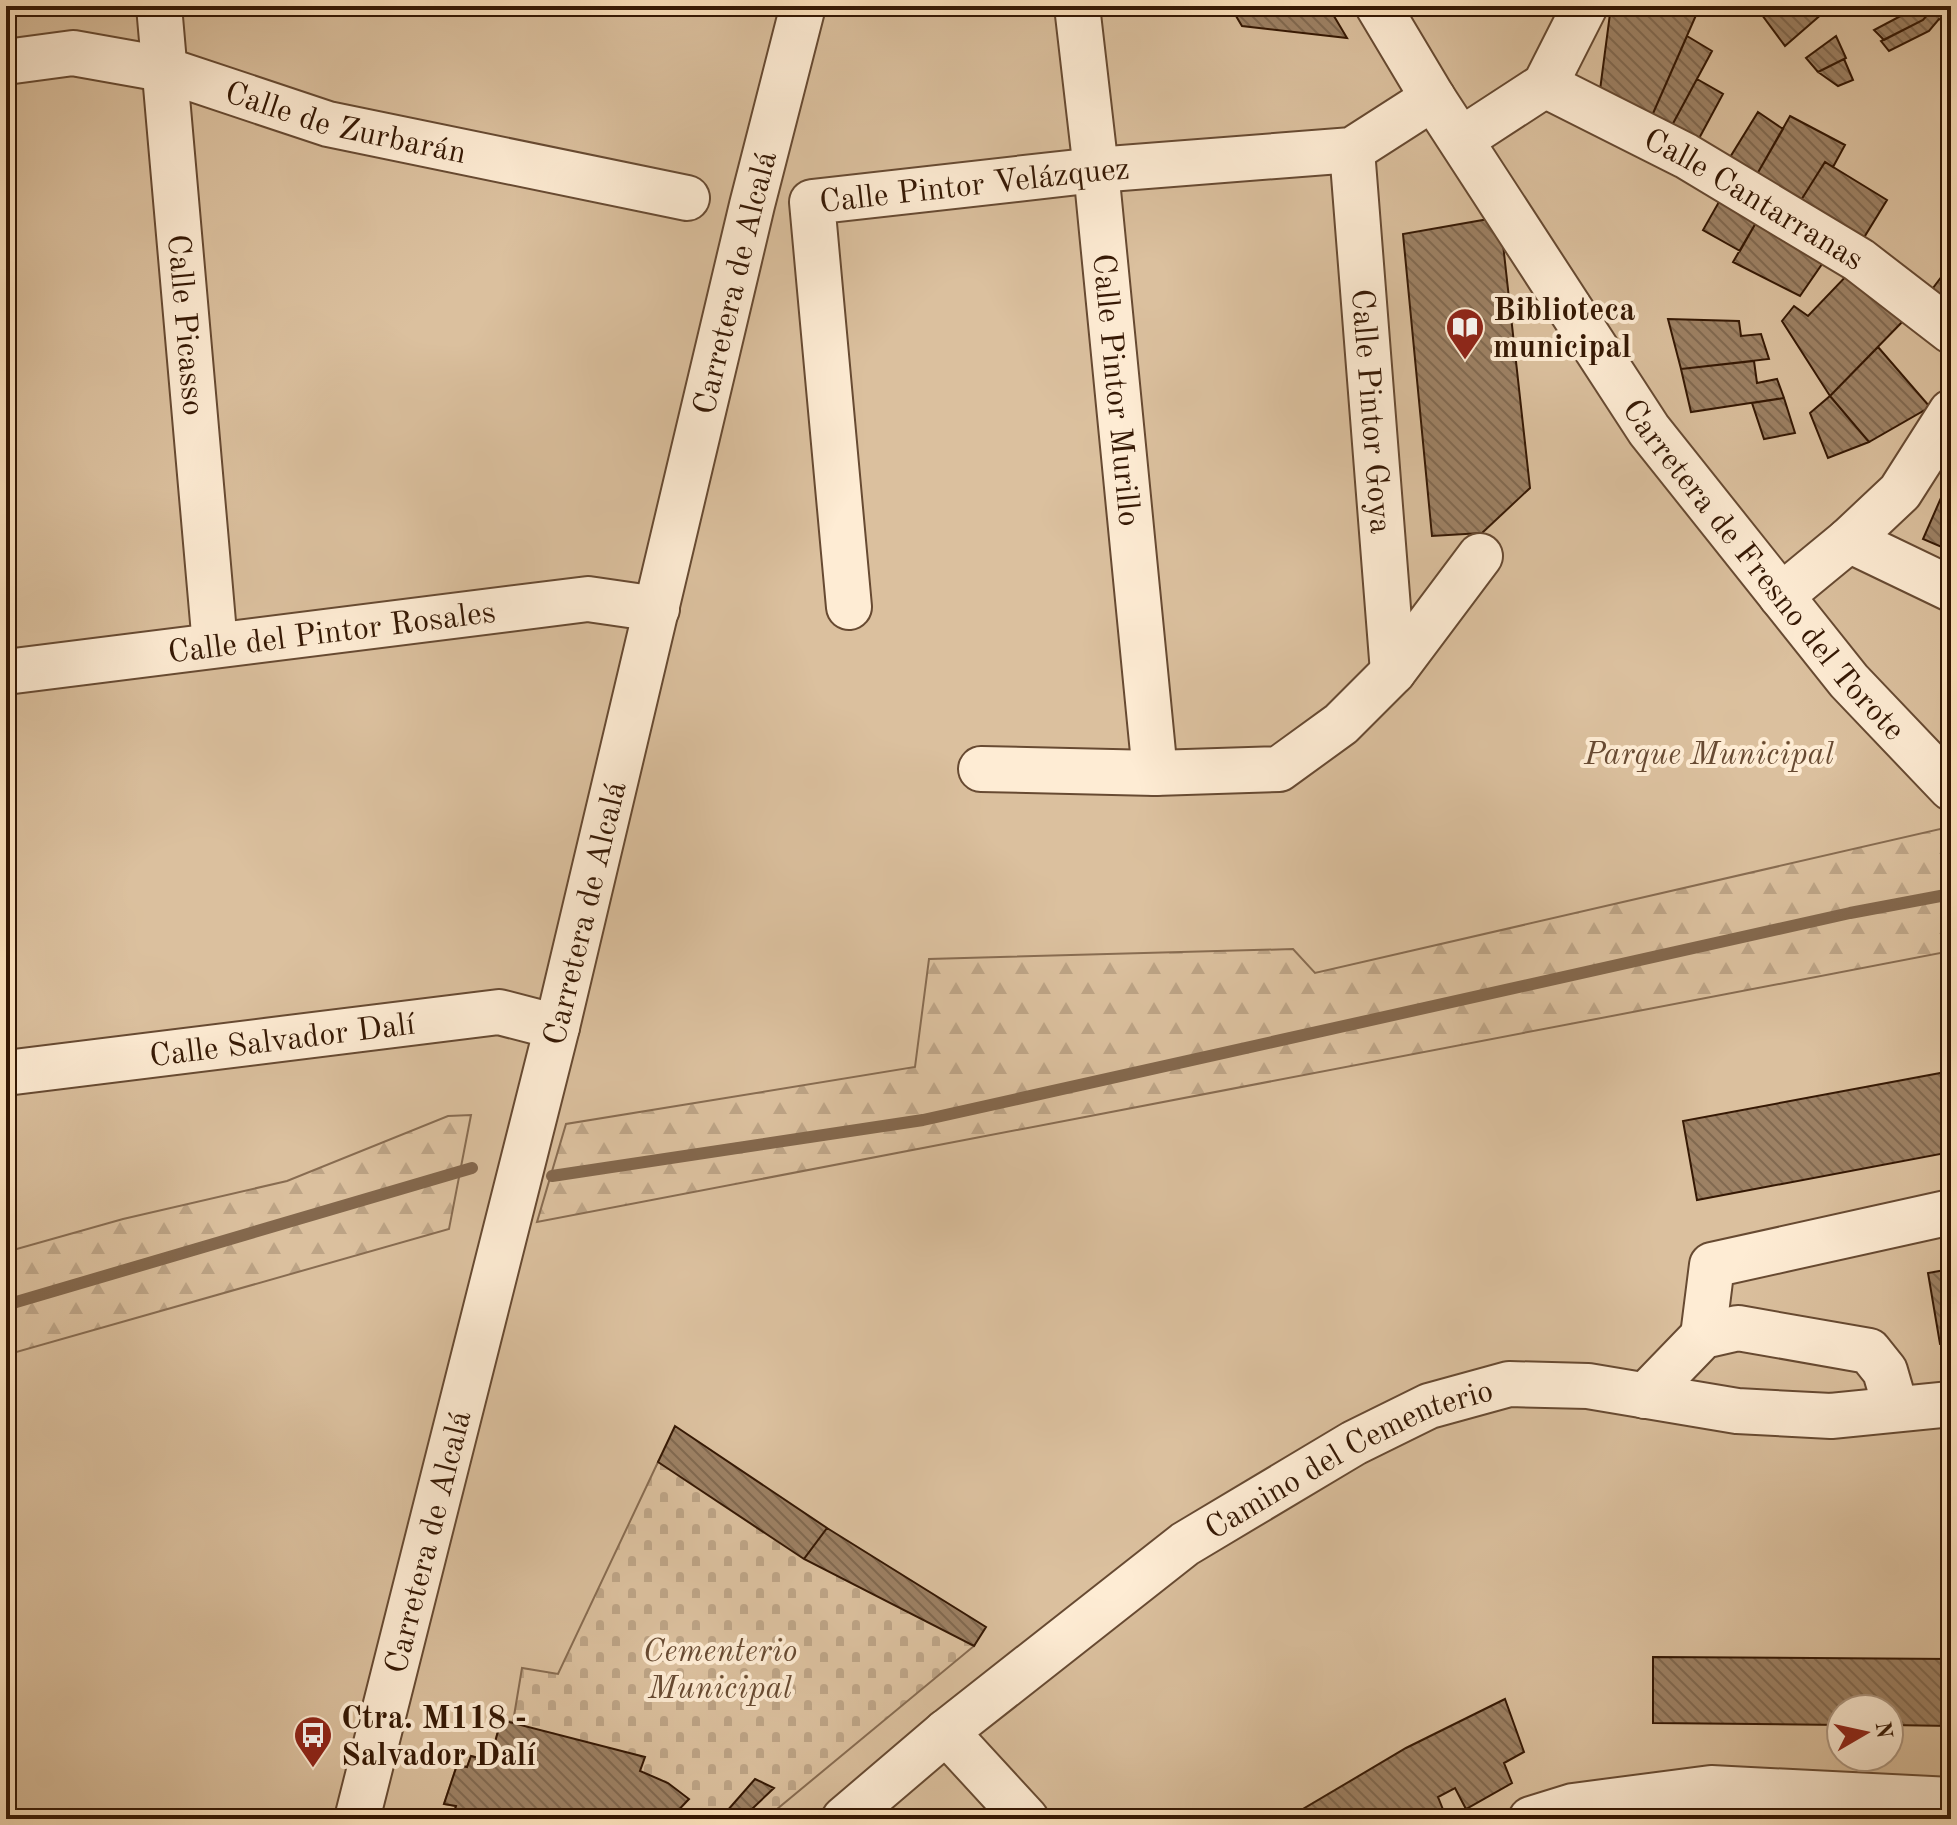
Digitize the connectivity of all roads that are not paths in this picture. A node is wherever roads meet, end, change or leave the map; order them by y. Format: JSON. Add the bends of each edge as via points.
{"nodes":[{"id":1,"x":159,"y":6,"type":"edge"},
{"id":2,"x":803,"y":6,"type":"edge"},
{"id":3,"x":1077,"y":6,"type":"edge"},
{"id":4,"x":1378,"y":6,"type":"edge"},
{"id":5,"x":1585,"y":6,"type":"edge"},
{"id":6,"x":6,"y":62,"type":"edge"},
{"id":7,"x":163,"y":69,"type":"junction"},
{"id":8,"x":1545,"y":85,"type":"junction"},
{"id":9,"x":1433,"y":98,"type":"junction"},
{"id":10,"x":1462,"y":139,"type":"junction"},
{"id":11,"x":1352,"y":150,"type":"junction"},
{"id":12,"x":1096,"y":170,"type":"junction"},
{"id":13,"x":687,"y":198,"type":"dead end"},
{"id":14,"x":1951,"y":331,"type":"edge"},
{"id":15,"x":1951,"y":412,"type":"edge"},
{"id":16,"x":1849,"y":540,"type":"junction"},
{"id":17,"x":1480,"y":556,"type":"dead end"},
{"id":18,"x":1951,"y":589,"type":"edge"},
{"id":19,"x":1781,"y":596,"type":"junction"},
{"id":20,"x":849,"y":607,"type":"dead end"},
{"id":21,"x":657,"y":609,"type":"junction"},
{"id":22,"x":215,"y":645,"type":"junction"},
{"id":23,"x":6,"y":672,"type":"edge"},
{"id":24,"x":1393,"y":672,"type":"junction"},
{"id":25,"x":981,"y":769,"type":"dead end"},
{"id":26,"x":1155,"y":773,"type":"junction"},
{"id":27,"x":1951,"y":788,"type":"edge"},
{"id":28,"x":557,"y":1027,"type":"junction"},
{"id":29,"x":6,"y":1073,"type":"edge"},
{"id":30,"x":1951,"y":1212,"type":"edge"},
{"id":31,"x":1703,"y":1336,"type":"junction"},
{"id":32,"x":1645,"y":1396,"type":"junction"},
{"id":33,"x":1951,"y":1404,"type":"edge"},
{"id":34,"x":1896,"y":1409,"type":"junction"},
{"id":35,"x":946,"y":1732,"type":"junction"},
{"id":36,"x":1951,"y":1800,"type":"edge"},
{"id":37,"x":357,"y":1819,"type":"edge"},
{"id":38,"x":844,"y":1819,"type":"edge"},
{"id":39,"x":1026,"y":1819,"type":"edge"},
{"id":40,"x":1531,"y":1819,"type":"edge"}],
"edges":[{"from":1,"to":7,"type":"street","name":"Calle Picasso"},
{"from":2,"to":21,"type":"street","name":"Carretera de Alcalá"},
{"from":3,"to":12,"type":"street","name":"Calle Pintor Murillo"},
{"from":4,"to":9,"type":"street"},
{"from":5,"to":8,"type":"street"},
{"from":6,"to":7,"type":"street","name":"Calle de Zurbarán","via":[[73,53]]},
{"from":7,"to":13,"type":"street","name":"Calle de Zurbarán","via":[[328,124]]},
{"from":7,"to":22,"type":"street","name":"Calle Picasso"},
{"from":8,"to":10,"type":"street"},
{"from":8,"to":14,"type":"street","name":"Calle Cantarranas","via":[[1686,156],[1859,260]]},
{"from":9,"to":10,"type":"street","name":"Carretera de Fresno del Torote"},
{"from":9,"to":11,"type":"street","name":"Calle Pintor Velázquez"},
{"from":10,"to":19,"type":"street","name":"Carretera de Fresno del Torote","via":[[1649,430]]},
{"from":11,"to":12,"type":"street","name":"Calle Pintor Velázquez"},
{"from":11,"to":24,"type":"street","name":"Calle Pintor Goya"},
{"from":12,"to":20,"type":"street","name":"Calle Pintor Velázquez","via":[[812,202]]},
{"from":12,"to":26,"type":"street","name":"Calle Pintor Murillo"},
{"from":15,"to":16,"type":"street","via":[[1900,492]]},
{"from":16,"to":18,"type":"street"},
{"from":16,"to":19,"type":"street"},
{"from":17,"to":24,"type":"street"},
{"from":19,"to":27,"type":"street","name":"Carretera de Fresno del Torote","via":[[1849,681]]},
{"from":21,"to":22,"type":"street","name":"Calle del Pintor Rosales","via":[[588,599]]},
{"from":21,"to":28,"type":"street","name":"Carretera de Alcalá"},
{"from":22,"to":23,"type":"street","name":"Calle del Pintor Rosales"},
{"from":24,"to":26,"type":"street","via":[[1341,724],[1279,769]]},
{"from":25,"to":26,"type":"street"},
{"from":28,"to":29,"type":"street","name":"Calle Salvador Dalí","via":[[499,1012]]},
{"from":28,"to":37,"type":"street","name":"Carretera de Alcalá"},
{"from":30,"to":31,"type":"street","via":[[1712,1265]]},
{"from":31,"to":32,"type":"street"},
{"from":31,"to":34,"type":"street","via":[[1738,1328],[1869,1351],[1885,1371]]},
{"from":32,"to":34,"type":"street","name":"Camino del Cementerio","via":[[1737,1411],[1831,1416]]},
{"from":32,"to":35,"type":"street","name":"Camino del Cementerio","via":[[1588,1386],[1509,1384],[1429,1406],[1354,1443],[1185,1544]]},
{"from":33,"to":34,"type":"street","name":"Camino del Cementerio"},
{"from":35,"to":38,"type":"street","name":"Camino del Cementerio"},
{"from":35,"to":39,"type":"street"},
{"from":36,"to":40,"type":"street","via":[[1711,1788],[1573,1806]]}]}
